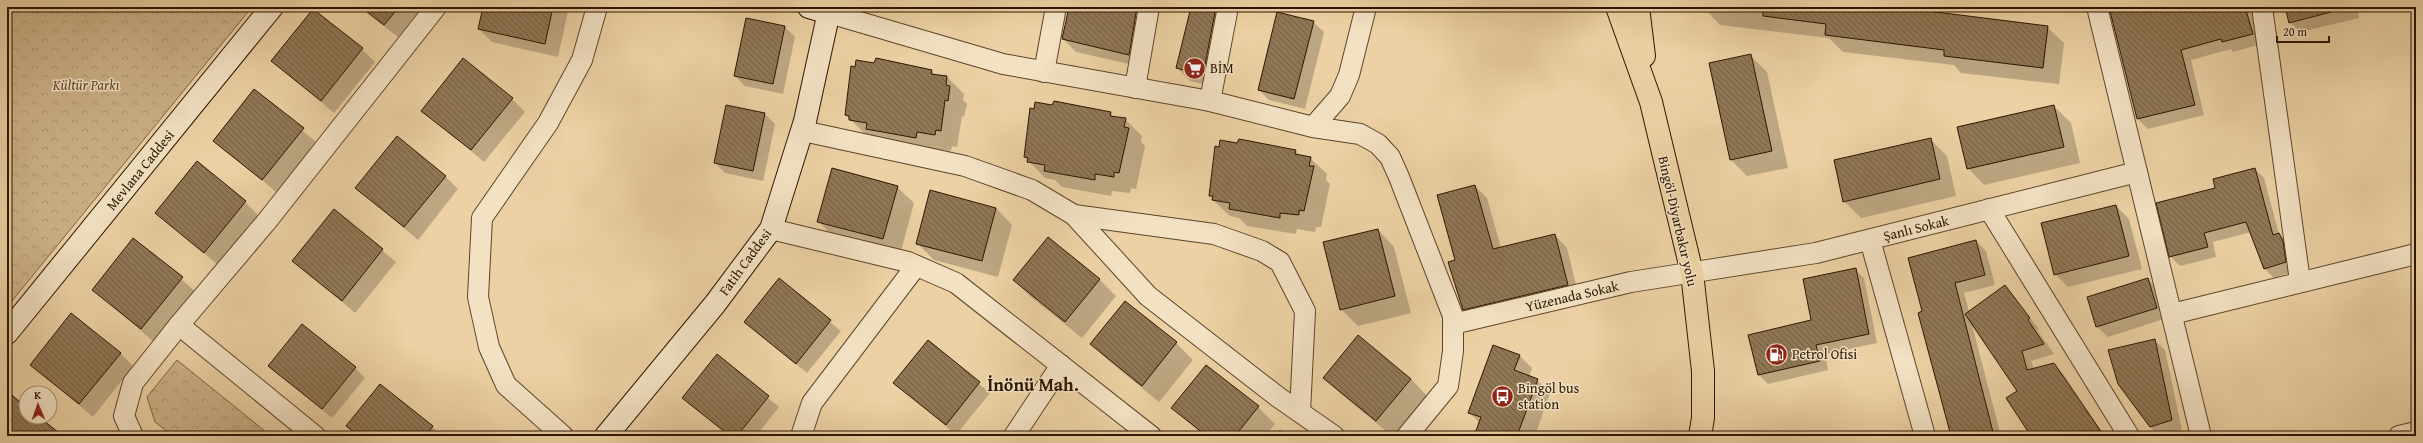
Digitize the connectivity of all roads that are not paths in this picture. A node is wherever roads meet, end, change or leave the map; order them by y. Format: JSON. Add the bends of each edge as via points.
{"nodes":[{"id":1,"x":272,"y":7,"type":"edge"},
{"id":2,"x":436,"y":7,"type":"edge"},
{"id":3,"x":597,"y":7,"type":"edge"},
{"id":4,"x":1056,"y":7,"type":"edge"},
{"id":5,"x":1149,"y":7,"type":"edge"},
{"id":6,"x":1228,"y":7,"type":"edge"},
{"id":7,"x":1366,"y":7,"type":"edge"},
{"id":8,"x":1617,"y":7,"type":"edge"},
{"id":9,"x":1638,"y":7,"type":"edge"},
{"id":10,"x":2097,"y":7,"type":"edge"},
{"id":11,"x":2262,"y":7,"type":"edge"},
{"id":12,"x":823,"y":9,"type":"edge"},
{"id":13,"x":1044,"y":72,"type":"junction"},
{"id":14,"x":1135,"y":88,"type":"junction"},
{"id":15,"x":1210,"y":101,"type":"junction"},
{"id":16,"x":1651,"y":102,"type":"junction"},
{"id":17,"x":1312,"y":127,"type":"junction"},
{"id":18,"x":803,"y":131,"type":"junction"},
{"id":19,"x":2137,"y":172,"type":"junction"},
{"id":20,"x":1989,"y":209,"type":"junction"},
{"id":21,"x":1074,"y":215,"type":"junction"},
{"id":22,"x":771,"y":229,"type":"junction"},
{"id":23,"x":1870,"y":240,"type":"junction"},
{"id":24,"x":2416,"y":254,"type":"edge"},
{"id":25,"x":916,"y":266,"type":"junction"},
{"id":26,"x":1692,"y":273,"type":"junction"},
{"id":27,"x":2300,"y":281,"type":"junction"},
{"id":28,"x":2172,"y":314,"type":"junction"},
{"id":29,"x":1453,"y":324,"type":"junction"},
{"id":30,"x":179,"y":325,"type":"junction"},
{"id":31,"x":7,"y":333,"type":"edge"},
{"id":32,"x":1061,"y":366,"type":"junction"},
{"id":33,"x":1300,"y":412,"type":"junction"},
{"id":34,"x":2416,"y":432,"type":"edge"},
{"id":35,"x":2201,"y":435,"type":"edge"},
{"id":36,"x":133,"y":436,"type":"edge"},
{"id":37,"x":315,"y":436,"type":"edge"},
{"id":38,"x":563,"y":436,"type":"edge"},
{"id":39,"x":606,"y":436,"type":"edge"},
{"id":40,"x":801,"y":436,"type":"edge"},
{"id":41,"x":1014,"y":436,"type":"edge"},
{"id":42,"x":1151,"y":436,"type":"edge"},
{"id":43,"x":1334,"y":436,"type":"edge"},
{"id":44,"x":1406,"y":436,"type":"edge"},
{"id":45,"x":1700,"y":436,"type":"edge"},
{"id":46,"x":1926,"y":436,"type":"edge"},
{"id":47,"x":2129,"y":436,"type":"edge"},
{"id":48,"x":2399,"y":436,"type":"edge"}],
"edges":[{"from":1,"to":31,"type":"street","name":"Mevlana Caddesi"},
{"from":2,"to":30,"type":"street","via":[[267,221]]},
{"from":3,"to":38,"type":"street","via":[[582,60],[548,123],[482,218],[478,297],[489,347],[506,385]]},
{"from":4,"to":13,"type":"street"},
{"from":5,"to":14,"type":"street"},
{"from":6,"to":15,"type":"street"},
{"from":7,"to":17,"type":"street","via":[[1349,75],[1340,96]]},
{"from":8,"to":16,"type":"main road","name":"Bingöl-Diyarbakır yolu"},
{"from":9,"to":16,"type":"main road","name":"Bingöl-Diyarbakır yolu"},
{"from":10,"to":19,"type":"street"},
{"from":11,"to":27,"type":"street"},
{"from":12,"to":13,"type":"street","via":[[988,60]]},
{"from":12,"to":18,"type":"street","name":"Fatih Caddesi"},
{"from":13,"to":14,"type":"street"},
{"from":14,"to":15,"type":"street"},
{"from":15,"to":17,"type":"street"},
{"from":16,"to":26,"type":"main road","name":"Bingöl-Diyarbakır yolu"},
{"from":17,"to":29,"type":"street","via":[[1360,134],[1378,144],[1390,157],[1453,316]]},
{"from":18,"to":21,"type":"street","via":[[965,166],[1032,190]]},
{"from":18,"to":22,"type":"street","name":"Fatih Caddesi"},
{"from":19,"to":20,"type":"street","name":"Şanlı Sokak"},
{"from":19,"to":28,"type":"street"},
{"from":20,"to":23,"type":"street","name":"Şanlı Sokak"},
{"from":20,"to":47,"type":"street"},
{"from":21,"to":33,"type":"street","via":[[1148,296]]},
{"from":21,"to":33,"type":"street","via":[[1214,234],[1262,251],[1280,262],[1305,312]]},
{"from":22,"to":25,"type":"street"},
{"from":22,"to":39,"type":"street","name":"Fatih Caddesi","via":[[715,304]]},
{"from":23,"to":26,"type":"street","name":"Şanlı Sokak","via":[[1816,253]]},
{"from":23,"to":46,"type":"street"},
{"from":24,"to":27,"type":"street"},
{"from":25,"to":32,"type":"street","via":[[956,283]]},
{"from":25,"to":40,"type":"street","via":[[812,403]]},
{"from":26,"to":29,"type":"street","name":"Yüzenada Sokak","via":[[1632,282]]},
{"from":26,"to":45,"type":"main road","name":"Bingöl-Diyarbakır yolu","via":[[1703,371],[1703,418]]},
{"from":27,"to":28,"type":"street"},
{"from":28,"to":35,"type":"street"},
{"from":29,"to":44,"type":"street","via":[[1453,351],[1448,386]]},
{"from":30,"to":36,"type":"street","via":[[133,383],[124,416]]},
{"from":30,"to":37,"type":"street"},
{"from":32,"to":41,"type":"street"},
{"from":32,"to":42,"type":"street"},
{"from":33,"to":43,"type":"street"},
{"from":34,"to":48,"type":"street"}]}
